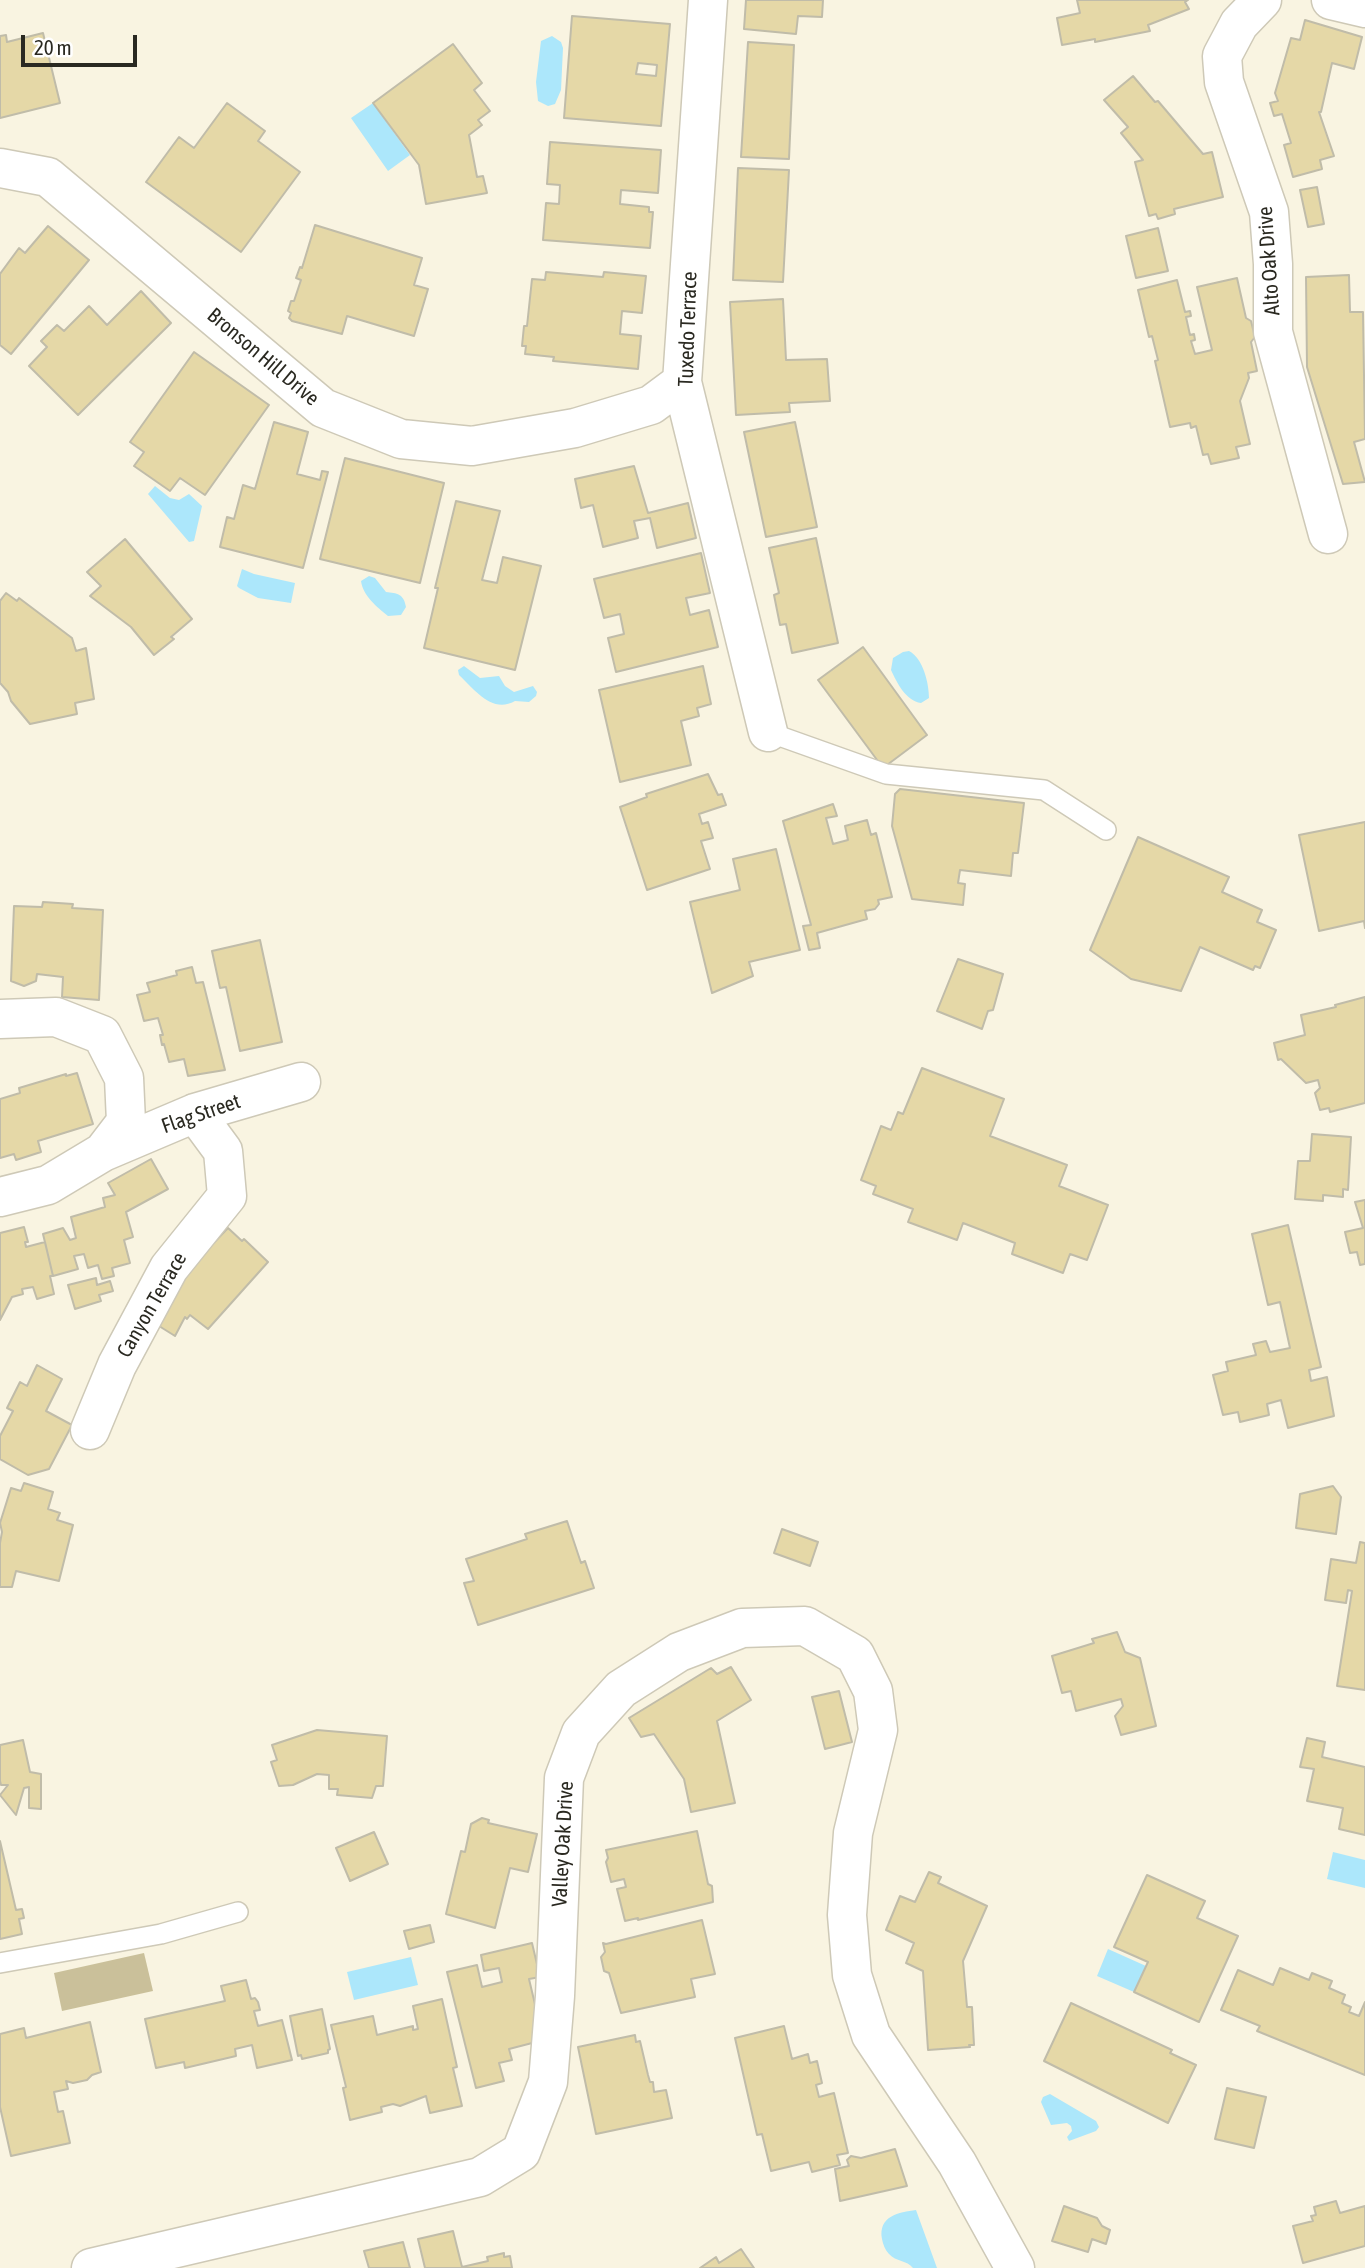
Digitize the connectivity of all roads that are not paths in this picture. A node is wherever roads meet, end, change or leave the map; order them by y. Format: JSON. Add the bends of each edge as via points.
{"nodes":[{"id":1,"x":708,"y":0,"type":"edge"},
{"id":2,"x":1262,"y":0,"type":"edge"},
{"id":3,"x":1331,"y":0,"type":"edge"},
{"id":4,"x":1365,"y":8,"type":"edge"},
{"id":5,"x":0,"y":168,"type":"edge"},
{"id":6,"x":682,"y":382,"type":"junction"},
{"id":7,"x":1328,"y":534,"type":"dead end"},
{"id":8,"x":768,"y":732,"type":"joint"},
{"id":9,"x":1106,"y":830,"type":"dead end"},
{"id":10,"x":0,"y":1018,"type":"edge"},
{"id":11,"x":301,"y":1082,"type":"dead end"},
{"id":12,"x":195,"y":1113,"type":"junction"},
{"id":13,"x":103,"y":1152,"type":"junction"},
{"id":14,"x":0,"y":1196,"type":"edge"},
{"id":15,"x":90,"y":1430,"type":"dead end"},
{"id":16,"x":238,"y":1912,"type":"dead end"},
{"id":17,"x":0,"y":1963,"type":"edge"},
{"id":18,"x":91,"y":2268,"type":"edge"},
{"id":19,"x":1015,"y":2268,"type":"edge"}],
"edges":[{"from":1,"to":6,"type":"street","name":"Tuxedo Terrace"},
{"from":2,"to":7,"type":"street","name":"Alto Oak Drive","via":[[1239,24],[1222,56],[1224,82],[1269,212],[1273,332]]},
{"from":3,"to":4,"type":"street"},
{"from":5,"to":6,"type":"street","name":"Bronson Hill Drive","via":[[48,177],[323,408],[401,439],[472,446],[575,428],[651,405]]},
{"from":6,"to":8,"type":"street","name":"Tuxedo Terrace"},
{"from":8,"to":9,"type":"lane","via":[[886,774],[1044,790]]},
{"from":10,"to":13,"type":"street","via":[[56,1017],[102,1035],[124,1078],[126,1122]]},
{"from":11,"to":12,"type":"street","name":"Flag Street"},
{"from":12,"to":13,"type":"street","name":"Flag Street"},
{"from":12,"to":15,"type":"street","name":"Canyon Terrace","via":[[223,1151],[227,1196],[169,1268],[117,1364]]},
{"from":13,"to":14,"type":"street","via":[[48,1185]]},
{"from":16,"to":17,"type":"lane","via":[[161,1934]]},
{"from":18,"to":19,"type":"street","name":"Valley Oak Drive","via":[[480,2177],[521,2152],[548,2082],[564,1779],[581,1733],[621,1689],[679,1652],[742,1628],[805,1626],[855,1655],[873,1691],[878,1730],[853,1833],[847,1915],[852,1975],[871,2035],[957,2163]]}]}
